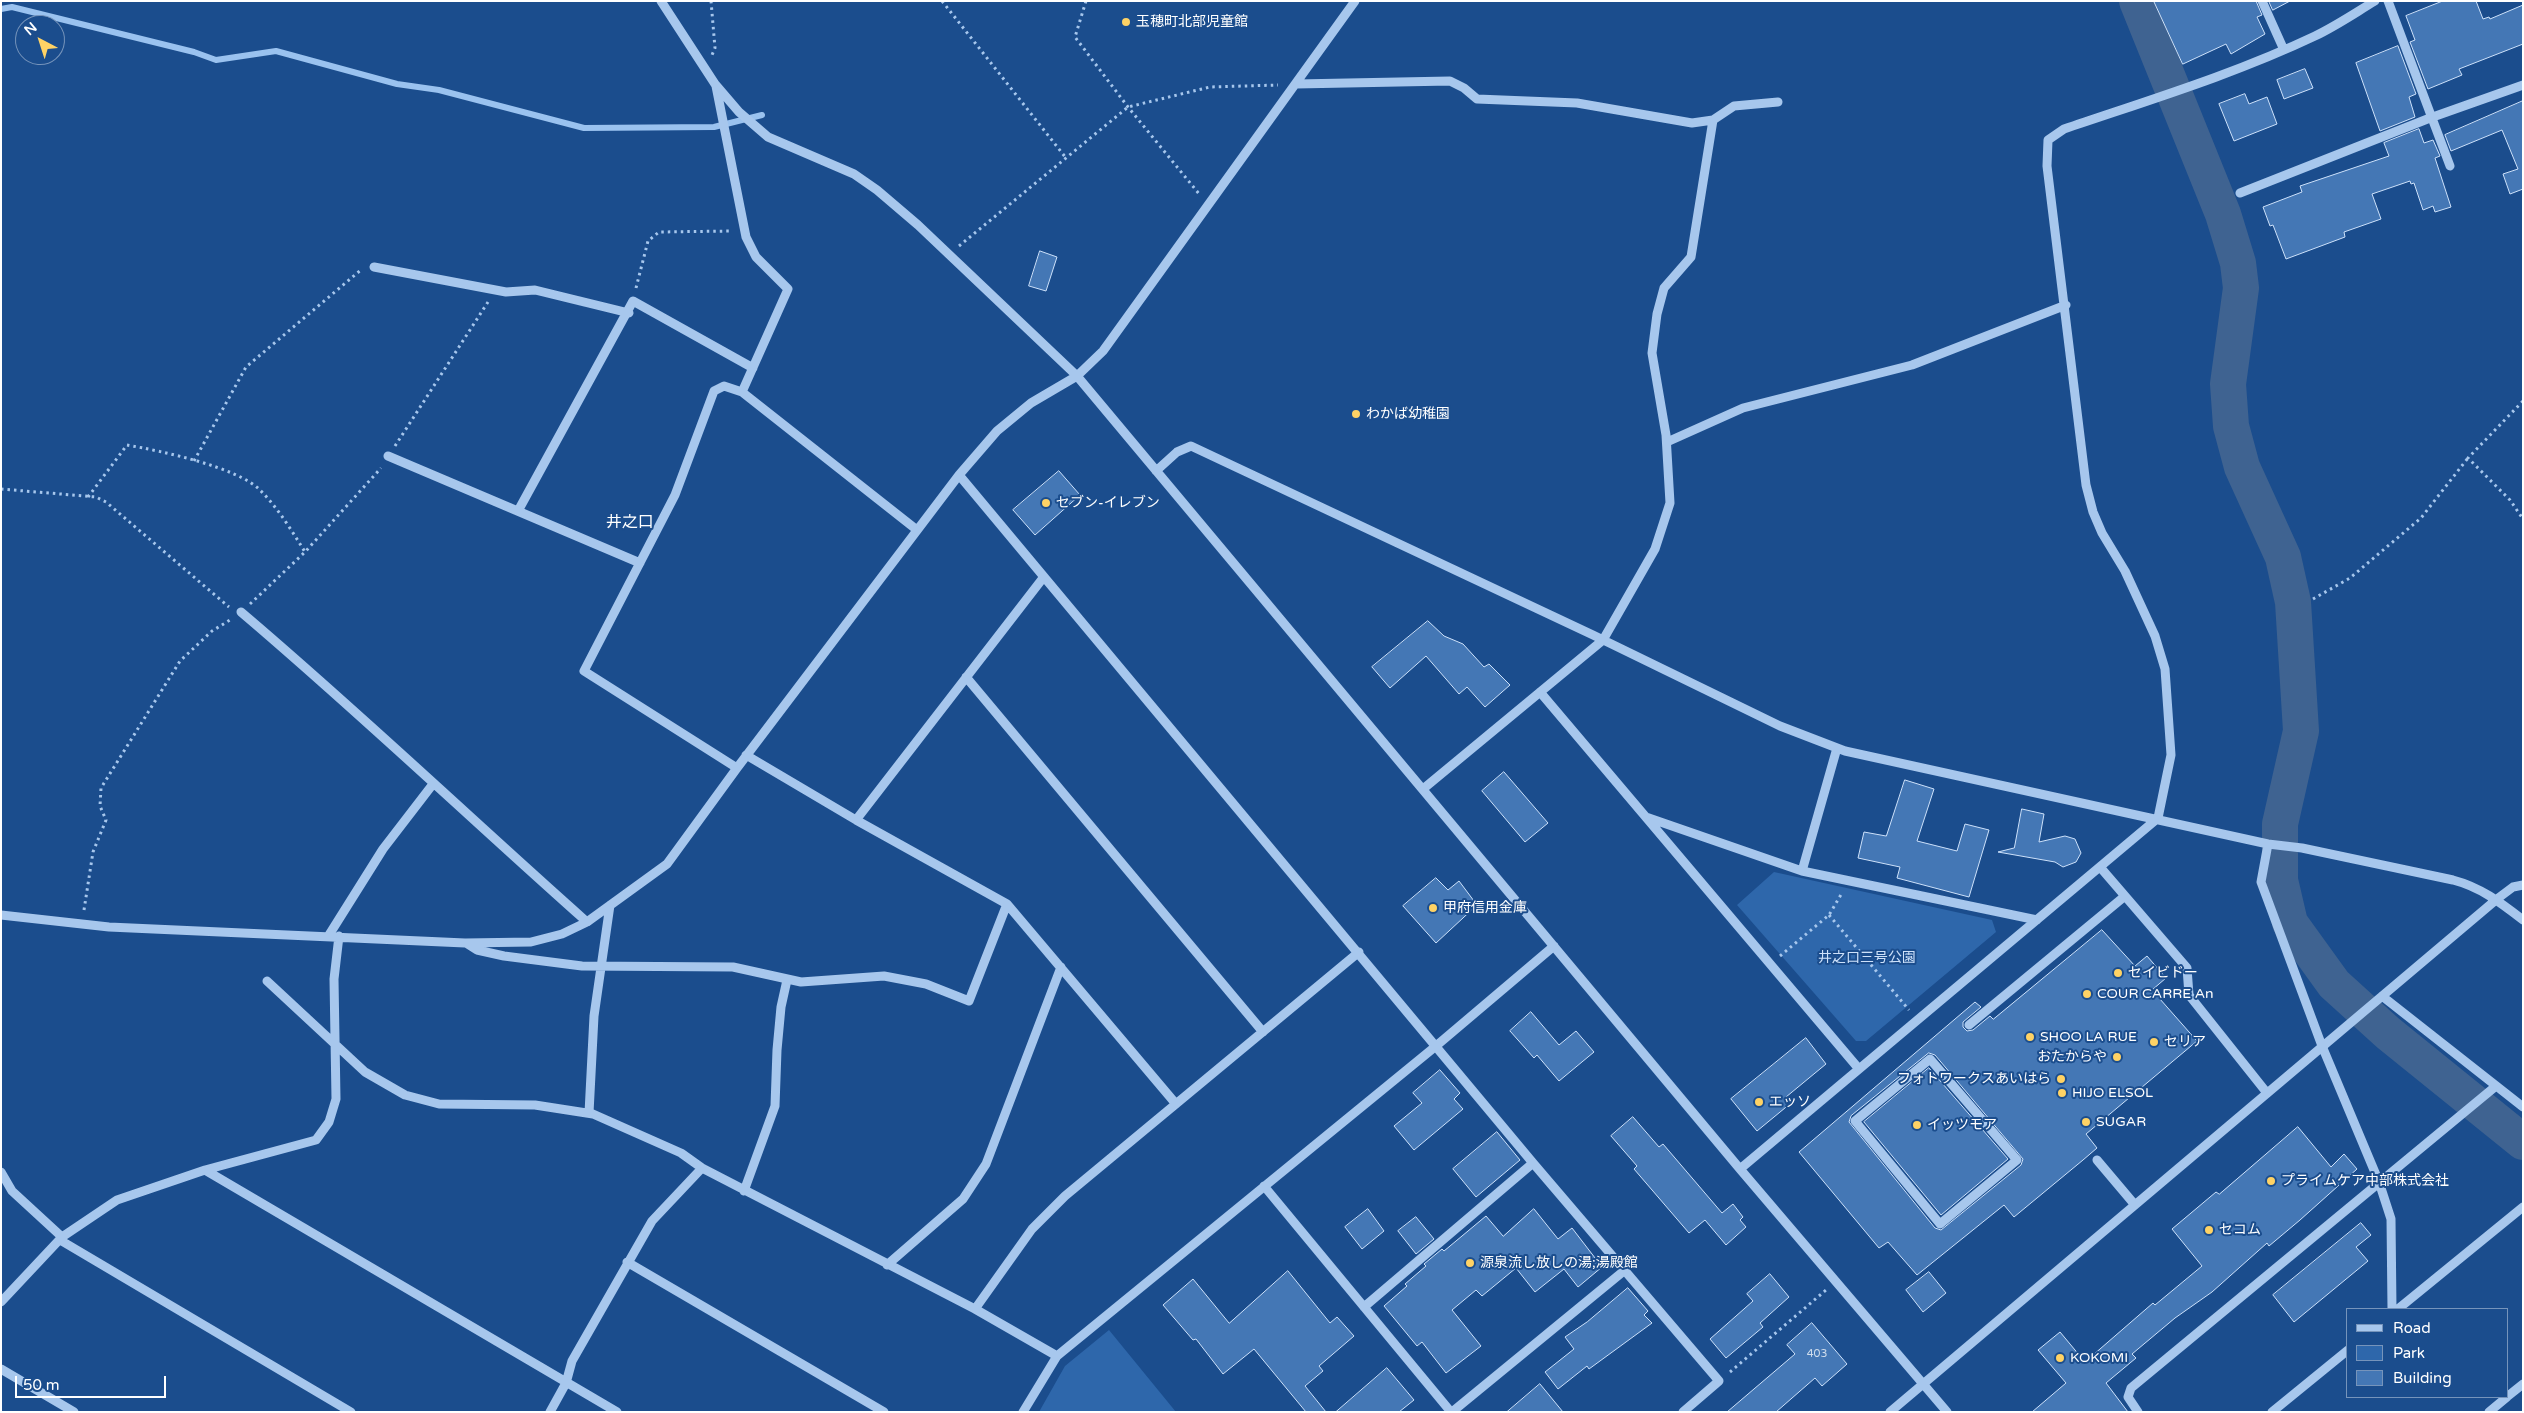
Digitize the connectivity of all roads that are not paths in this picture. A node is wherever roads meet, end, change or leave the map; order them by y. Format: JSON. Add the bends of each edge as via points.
{"nodes":[{"id":1,"x":661,"y":1,"type":"edge"},
{"id":2,"x":1356,"y":1,"type":"edge"},
{"id":3,"x":2262,"y":1,"type":"edge"},
{"id":4,"x":2375,"y":1,"type":"edge"},
{"id":5,"x":2388,"y":1,"type":"edge"},
{"id":6,"x":2284,"y":50,"type":"junction"},
{"id":7,"x":715,"y":84,"type":"junction"},
{"id":8,"x":1296,"y":84,"type":"junction"},
{"id":9,"x":2523,"y":86,"type":"edge"},
{"id":10,"x":1778,"y":102,"type":"dead end"},
{"id":11,"x":2430,"y":118,"type":"junction"},
{"id":12,"x":1713,"y":120,"type":"junction"},
{"id":13,"x":2450,"y":166,"type":"dead end"},
{"id":14,"x":2240,"y":193,"type":"dead end"},
{"id":15,"x":374,"y":267,"type":"road end"},
{"id":16,"x":2066,"y":305,"type":"junction"},
{"id":17,"x":628,"y":313,"type":"junction"},
{"id":18,"x":753,"y":368,"type":"junction"},
{"id":19,"x":1077,"y":376,"type":"junction"},
{"id":20,"x":742,"y":392,"type":"junction"},
{"id":21,"x":1667,"y":442,"type":"junction"},
{"id":22,"x":388,"y":456,"type":"dead end"},
{"id":23,"x":1156,"y":471,"type":"junction"},
{"id":24,"x":959,"y":475,"type":"junction"},
{"id":25,"x":518,"y":511,"type":"junction"},
{"id":26,"x":917,"y":530,"type":"junction"},
{"id":27,"x":640,"y":563,"type":"junction"},
{"id":28,"x":1043,"y":578,"type":"junction"},
{"id":29,"x":241,"y":612,"type":"road end"},
{"id":30,"x":1603,"y":640,"type":"junction"},
{"id":31,"x":966,"y":677,"type":"junction"},
{"id":32,"x":1540,"y":692,"type":"junction"},
{"id":33,"x":1837,"y":748,"type":"junction"},
{"id":34,"x":746,"y":755,"type":"junction"},
{"id":35,"x":737,"y":768,"type":"junction"},
{"id":36,"x":432,"y":784,"type":"junction"},
{"id":37,"x":1423,"y":788,"type":"junction"},
{"id":38,"x":1645,"y":817,"type":"junction"},
{"id":39,"x":2158,"y":818,"type":"junction"},
{"id":40,"x":856,"y":820,"type":"junction"},
{"id":41,"x":2268,"y":844,"type":"junction"},
{"id":42,"x":2100,"y":867,"type":"junction"},
{"id":43,"x":1802,"y":871,"type":"junction"},
{"id":44,"x":2523,"y":886,"type":"edge"},
{"id":45,"x":2125,"y":896,"type":"junction"},
{"id":46,"x":2497,"y":899,"type":"junction"},
{"id":47,"x":1007,"y":904,"type":"junction"},
{"id":48,"x":610,"y":905,"type":"junction"},
{"id":49,"x":1,"y":915,"type":"edge"},
{"id":50,"x":2037,"y":920,"type":"junction"},
{"id":51,"x":2523,"y":920,"type":"edge"},
{"id":52,"x":587,"y":922,"type":"junction"},
{"id":53,"x":329,"y":936,"type":"junction"},
{"id":54,"x":339,"y":936,"type":"junction"},
{"id":55,"x":466,"y":943,"type":"junction"},
{"id":56,"x":1554,"y":946,"type":"junction"},
{"id":57,"x":1359,"y":952,"type":"junction"},
{"id":58,"x":600,"y":966,"type":"junction"},
{"id":59,"x":1061,"y":967,"type":"junction"},
{"id":60,"x":787,"y":980,"type":"junction"},
{"id":61,"x":267,"y":981,"type":"dead end"},
{"id":62,"x":2380,"y":998,"type":"junction"},
{"id":63,"x":1969,"y":1025,"type":"dead end"},
{"id":64,"x":1263,"y":1032,"type":"junction"},
{"id":65,"x":336,"y":1046,"type":"junction"},
{"id":66,"x":1436,"y":1046,"type":"junction"},
{"id":67,"x":2322,"y":1046,"type":"junction"},
{"id":68,"x":1859,"y":1069,"type":"junction"},
{"id":69,"x":2496,"y":1086,"type":"junction"},
{"id":70,"x":2267,"y":1093,"type":"junction"},
{"id":71,"x":1176,"y":1104,"type":"junction"},
{"id":72,"x":2523,"y":1107,"type":"edge"},
{"id":73,"x":589,"y":1113,"type":"junction"},
{"id":74,"x":2097,"y":1160,"type":"dead end"},
{"id":75,"x":1533,"y":1163,"type":"junction"},
{"id":76,"x":702,"y":1168,"type":"junction"},
{"id":77,"x":1740,"y":1169,"type":"junction"},
{"id":78,"x":206,"y":1170,"type":"junction"},
{"id":79,"x":1,"y":1172,"type":"edge"},
{"id":80,"x":2379,"y":1182,"type":"junction"},
{"id":81,"x":1264,"y":1186,"type":"junction"},
{"id":82,"x":744,"y":1190,"type":"junction"},
{"id":83,"x":2135,"y":1205,"type":"junction"},
{"id":84,"x":2523,"y":1207,"type":"edge"},
{"id":85,"x":1940,"y":1224,"type":"joint"},
{"id":86,"x":61,"y":1238,"type":"junction"},
{"id":87,"x":627,"y":1262,"type":"junction"},
{"id":88,"x":888,"y":1266,"type":"junction"},
{"id":89,"x":1625,"y":1270,"type":"junction"},
{"id":90,"x":1,"y":1302,"type":"edge"},
{"id":91,"x":1364,"y":1307,"type":"junction"},
{"id":92,"x":2392,"y":1308,"type":"edge"},
{"id":93,"x":2399,"y":1308,"type":"edge"},
{"id":94,"x":975,"y":1309,"type":"junction"},
{"id":95,"x":2346,"y":1352,"type":"edge"},
{"id":96,"x":1056,"y":1356,"type":"junction"},
{"id":97,"x":1,"y":1369,"type":"edge"},
{"id":98,"x":566,"y":1383,"type":"junction"},
{"id":99,"x":1924,"y":1384,"type":"junction"},
{"id":100,"x":2523,"y":1384,"type":"edge"},
{"id":101,"x":2509,"y":1396,"type":"edge"},
{"id":102,"x":2507,"y":1398,"type":"edge"},
{"id":103,"x":69,"y":1410,"type":"edge"},
{"id":104,"x":351,"y":1412,"type":"edge"},
{"id":105,"x":550,"y":1412,"type":"edge"},
{"id":106,"x":617,"y":1412,"type":"edge"},
{"id":107,"x":884,"y":1412,"type":"edge"},
{"id":108,"x":1023,"y":1412,"type":"edge"},
{"id":109,"x":1451,"y":1412,"type":"edge"},
{"id":110,"x":1683,"y":1412,"type":"edge"},
{"id":111,"x":1890,"y":1412,"type":"edge"},
{"id":112,"x":1947,"y":1412,"type":"edge"},
{"id":113,"x":2138,"y":1412,"type":"edge"},
{"id":114,"x":2272,"y":1412,"type":"edge"},
{"id":115,"x":2489,"y":1412,"type":"edge"}],
"edges":[{"from":1,"to":7,"type":"street"},
{"from":2,"to":8,"type":"street"},
{"from":3,"to":6,"type":"street"},
{"from":4,"to":6,"type":"street","via":[[2318,35]]},
{"from":5,"to":11,"type":"street"},
{"from":6,"to":16,"type":"street","via":[[2212,79],[2064,129],[2048,140],[2046,166]]},
{"from":7,"to":18,"type":"street","via":[[745,231],[756,257],[788,289]]},
{"from":7,"to":19,"type":"street","via":[[739,112],[768,137],[854,174],[877,190]]},
{"from":8,"to":12,"type":"street","via":[[1450,81],[1477,99],[1576,103],[1692,123]]},
{"from":8,"to":19,"type":"street","via":[[1103,351]]},
{"from":9,"to":11,"type":"street"},
{"from":10,"to":12,"type":"street","via":[[1734,106]]},
{"from":11,"to":13,"type":"street"},
{"from":11,"to":14,"type":"street"},
{"from":12,"to":21,"type":"street","via":[[1691,257],[1664,288],[1657,314],[1652,353]]},
{"from":15,"to":17,"type":"street","via":[[506,292],[535,290]]},
{"from":16,"to":21,"type":"street","via":[[1912,365],[1743,408]]},
{"from":16,"to":39,"type":"street","via":[[2086,485],[2093,512],[2125,571],[2151,628],[2165,669],[2171,754]]},
{"from":17,"to":18,"type":"street","via":[[633,301]]},
{"from":17,"to":25,"type":"street"},
{"from":18,"to":20,"type":"street"},
{"from":19,"to":23,"type":"street"},
{"from":19,"to":24,"type":"street","via":[[1031,403],[997,431]]},
{"from":20,"to":26,"type":"street"},
{"from":20,"to":27,"type":"street","via":[[724,386],[714,391],[675,495]]},
{"from":21,"to":30,"type":"street","via":[[1670,503],[1655,549]]},
{"from":22,"to":25,"type":"street"},
{"from":23,"to":30,"type":"street","via":[[1178,452],[1191,446]]},
{"from":23,"to":37,"type":"street"},
{"from":24,"to":26,"type":"street"},
{"from":24,"to":28,"type":"street"},
{"from":25,"to":27,"type":"street"},
{"from":26,"to":34,"type":"street"},
{"from":27,"to":35,"type":"street","via":[[584,671]]},
{"from":28,"to":31,"type":"street"},
{"from":28,"to":57,"type":"street"},
{"from":29,"to":36,"type":"street","via":[[319,678]]},
{"from":30,"to":32,"type":"street"},
{"from":30,"to":33,"type":"street","via":[[1780,726]]},
{"from":31,"to":40,"type":"street"},
{"from":31,"to":64,"type":"street"},
{"from":32,"to":37,"type":"street"},
{"from":32,"to":38,"type":"street"},
{"from":33,"to":39,"type":"street"},
{"from":33,"to":43,"type":"street"},
{"from":34,"to":35,"type":"street"},
{"from":34,"to":40,"type":"street"},
{"from":35,"to":48,"type":"street","via":[[667,864]]},
{"from":36,"to":52,"type":"street"},
{"from":36,"to":53,"type":"street","via":[[384,849]]},
{"from":37,"to":56,"type":"street"},
{"from":38,"to":43,"type":"street"},
{"from":38,"to":68,"type":"street"},
{"from":39,"to":41,"type":"street"},
{"from":39,"to":42,"type":"street"},
{"from":40,"to":47,"type":"street"},
{"from":41,"to":46,"type":"street","via":[[2302,848],[2452,880],[2471,885]]},
{"from":41,"to":67,"type":"street","via":[[2261,882]]},
{"from":42,"to":45,"type":"street"},
{"from":42,"to":50,"type":"street"},
{"from":43,"to":50,"type":"street"},
{"from":44,"to":46,"type":"street","via":[[2513,887]]},
{"from":45,"to":63,"type":"street"},
{"from":45,"to":70,"type":"street","via":[[2187,968],[2189,995]]},
{"from":46,"to":51,"type":"street"},
{"from":46,"to":62,"type":"street"},
{"from":47,"to":59,"type":"street"},
{"from":47,"to":60,"type":"street","via":[[968,1002],[926,984],[884,976],[801,982]]},
{"from":48,"to":52,"type":"street"},
{"from":48,"to":58,"type":"street"},
{"from":49,"to":53,"type":"street","via":[[109,927]]},
{"from":50,"to":68,"type":"street"},
{"from":52,"to":55,"type":"street","via":[[562,934],[531,942]]},
{"from":53,"to":54,"type":"street"},
{"from":54,"to":55,"type":"street"},
{"from":54,"to":65,"type":"street","via":[[334,979]]},
{"from":55,"to":58,"type":"street","via":[[478,950],[504,956]]},
{"from":56,"to":66,"type":"street"},
{"from":56,"to":77,"type":"street"},
{"from":57,"to":64,"type":"street"},
{"from":57,"to":66,"type":"street"},
{"from":58,"to":60,"type":"street","via":[[733,967]]},
{"from":58,"to":73,"type":"street"},
{"from":59,"to":71,"type":"street"},
{"from":59,"to":88,"type":"street","via":[[986,1164],[963,1199]]},
{"from":60,"to":82,"type":"street","via":[[781,1007],[775,1106]]},
{"from":61,"to":65,"type":"street"},
{"from":62,"to":67,"type":"street"},
{"from":62,"to":69,"type":"street"},
{"from":64,"to":71,"type":"street"},
{"from":65,"to":73,"type":"street","via":[[365,1072],[405,1095],[439,1104],[535,1105]]},
{"from":65,"to":78,"type":"street","via":[[336,1100],[329,1122],[316,1140]]},
{"from":66,"to":75,"type":"street"},
{"from":66,"to":81,"type":"street"},
{"from":67,"to":70,"type":"street"},
{"from":67,"to":80,"type":"street"},
{"from":68,"to":77,"type":"street"},
{"from":69,"to":72,"type":"street"},
{"from":69,"to":80,"type":"street"},
{"from":70,"to":83,"type":"street"},
{"from":71,"to":94,"type":"street","via":[[1066,1196],[1032,1229]]},
{"from":73,"to":76,"type":"street","via":[[681,1153]]},
{"from":74,"to":83,"type":"street"},
{"from":75,"to":89,"type":"street"},
{"from":75,"to":91,"type":"street"},
{"from":76,"to":82,"type":"street"},
{"from":76,"to":87,"type":"street","via":[[652,1221]]},
{"from":77,"to":99,"type":"street"},
{"from":78,"to":86,"type":"street","via":[[117,1200]]},
{"from":78,"to":98,"type":"street"},
{"from":79,"to":86,"type":"street","via":[[12,1192]]},
{"from":80,"to":92,"type":"street","via":[[2391,1219]]},
{"from":80,"to":113,"type":"street","via":[[2131,1388],[2128,1397]]},
{"from":81,"to":91,"type":"street"},
{"from":81,"to":96,"type":"street"},
{"from":82,"to":88,"type":"street"},
{"from":83,"to":99,"type":"street"},
{"from":84,"to":93,"type":"street"},
{"from":85,"to":85,"type":"street","via":[[1855,1120],[1930,1059],[2017,1160]]},
{"from":86,"to":90,"type":"street"},
{"from":86,"to":104,"type":"street"},
{"from":87,"to":98,"type":"street","via":[[572,1361]]},
{"from":87,"to":107,"type":"street"},
{"from":88,"to":94,"type":"street"},
{"from":89,"to":109,"type":"street"},
{"from":89,"to":110,"type":"street","via":[[1719,1381]]},
{"from":91,"to":109,"type":"street"},
{"from":94,"to":96,"type":"street"},
{"from":95,"to":114,"type":"street"},
{"from":96,"to":108,"type":"street"},
{"from":97,"to":103,"type":"street"},
{"from":98,"to":105,"type":"street"},
{"from":98,"to":106,"type":"street"},
{"from":99,"to":111,"type":"street"},
{"from":99,"to":112,"type":"street"},
{"from":100,"to":101,"type":"street"},
{"from":102,"to":115,"type":"street"}]}
